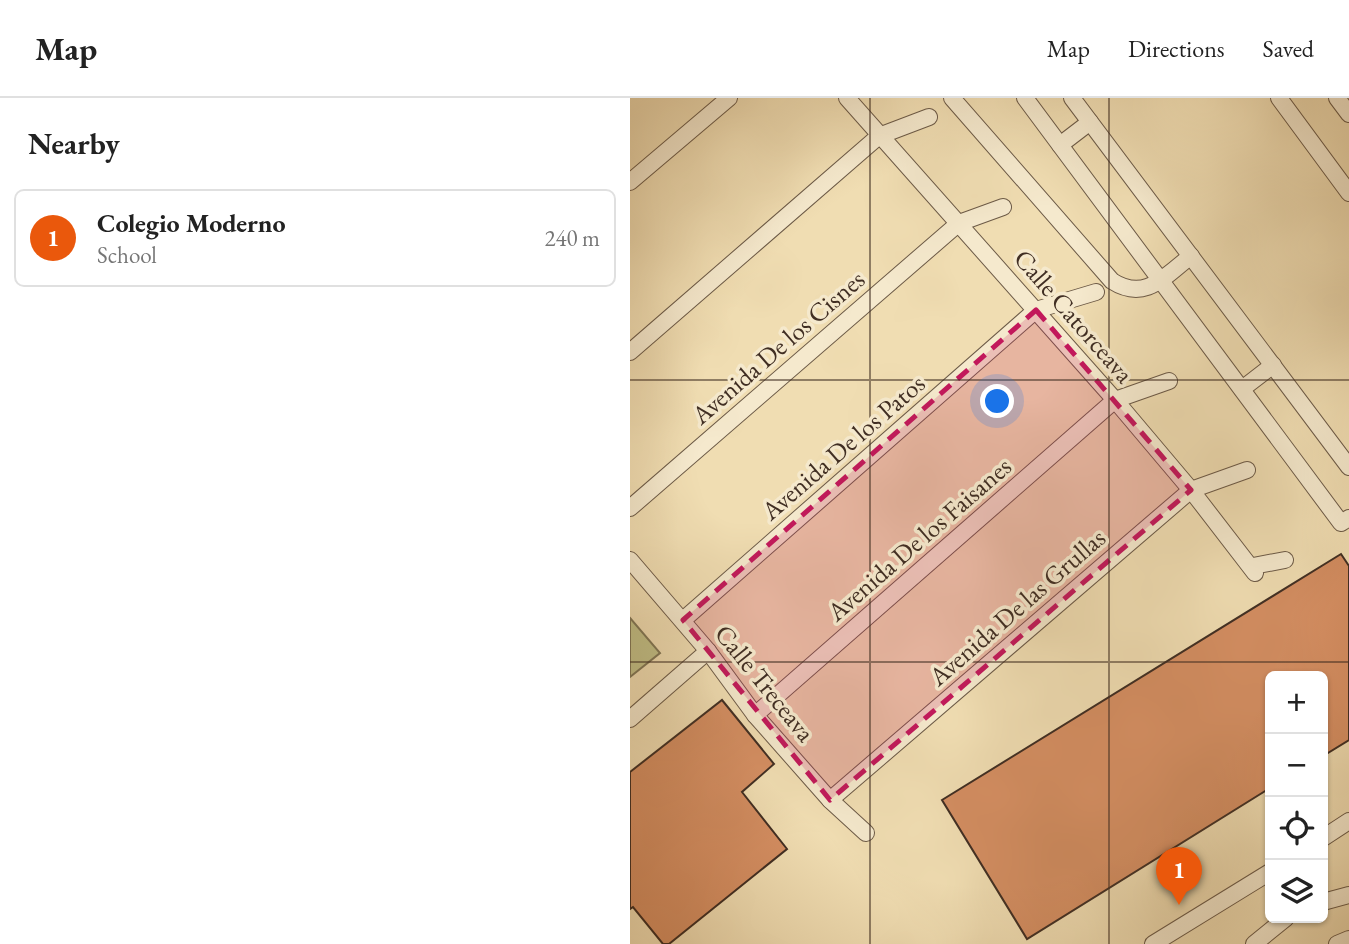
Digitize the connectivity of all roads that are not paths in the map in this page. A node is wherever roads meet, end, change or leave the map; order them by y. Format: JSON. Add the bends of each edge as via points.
{"nodes":[{"id":1,"x":729,"y":98,"type":"edge"},
{"id":2,"x":847,"y":98,"type":"edge"},
{"id":3,"x":952,"y":98,"type":"edge"},
{"id":4,"x":1025,"y":98,"type":"edge"},
{"id":5,"x":1072,"y":98,"type":"edge"},
{"id":6,"x":1279,"y":98,"type":"edge"},
{"id":7,"x":1337,"y":98,"type":"edge"},
{"id":8,"x":1349,"y":114,"type":"edge"},
{"id":9,"x":929,"y":117,"type":"dead end"},
{"id":10,"x":1090,"y":122,"type":"junction"},
{"id":11,"x":879,"y":136,"type":"junction"},
{"id":12,"x":1060,"y":145,"type":"junction"},
{"id":13,"x":630,"y":182,"type":"edge"},
{"id":14,"x":1349,"y":193,"type":"edge"},
{"id":15,"x":1003,"y":207,"type":"dead end"},
{"id":16,"x":959,"y":223,"type":"junction"},
{"id":17,"x":1191,"y":256,"type":"junction"},
{"id":18,"x":1160,"y":280,"type":"junction"},
{"id":19,"x":1096,"y":292,"type":"dead end"},
{"id":20,"x":1036,"y":310,"type":"junction"},
{"id":21,"x":630,"y":352,"type":"edge"},
{"id":22,"x":1273,"y":365,"type":"junction"},
{"id":23,"x":1169,"y":381,"type":"dead end"},
{"id":24,"x":1241,"y":389,"type":"junction"},
{"id":25,"x":1115,"y":400,"type":"junction"},
{"id":26,"x":1349,"y":467,"type":"edge"},
{"id":27,"x":1247,"y":470,"type":"dead end"},
{"id":28,"x":1191,"y":490,"type":"junction"},
{"id":29,"x":630,"y":509,"type":"edge"},
{"id":30,"x":1349,"y":518,"type":"edge"},
{"id":31,"x":630,"y":559,"type":"edge"},
{"id":32,"x":1285,"y":561,"type":"dead end"},
{"id":33,"x":683,"y":620,"type":"junction"},
{"id":34,"x":708,"y":651,"type":"junction"},
{"id":35,"x":755,"y":715,"type":"junction"},
{"id":36,"x":630,"y":719,"type":"edge"},
{"id":37,"x":830,"y":800,"type":"junction"},
{"id":38,"x":1349,"y":821,"type":"edge"},
{"id":39,"x":866,"y":833,"type":"dead end"},
{"id":40,"x":1328,"y":835,"type":"edge"},
{"id":41,"x":1265,"y":875,"type":"edge"},
{"id":42,"x":1349,"y":895,"type":"edge"},
{"id":43,"x":1328,"y":901,"type":"edge"},
{"id":44,"x":1280,"y":923,"type":"edge"},
{"id":45,"x":1349,"y":939,"type":"edge"},
{"id":46,"x":1166,"y":942,"type":"edge"},
{"id":47,"x":1254,"y":944,"type":"edge"},
{"id":48,"x":1338,"y":944,"type":"edge"}],
"edges":[{"from":1,"to":13,"type":"street"},
{"from":2,"to":11,"type":"street","name":"Calle Catorceava"},
{"from":3,"to":18,"type":"street","via":[[1112,281],[1126,290],[1141,291]]},
{"from":4,"to":12,"type":"street"},
{"from":5,"to":10,"type":"street"},
{"from":6,"to":14,"type":"street"},
{"from":7,"to":8,"type":"street"},
{"from":9,"to":11,"type":"street"},
{"from":10,"to":12,"type":"street"},
{"from":10,"to":17,"type":"street"},
{"from":11,"to":16,"type":"street","name":"Calle Catorceava"},
{"from":11,"to":21,"type":"street"},
{"from":12,"to":18,"type":"street"},
{"from":15,"to":16,"type":"street"},
{"from":16,"to":20,"type":"street","name":"Calle Catorceava"},
{"from":16,"to":29,"type":"street","name":"Avenida De los Cisnes"},
{"from":17,"to":18,"type":"street"},
{"from":17,"to":22,"type":"street"},
{"from":18,"to":24,"type":"street"},
{"from":19,"to":20,"type":"street"},
{"from":20,"to":25,"type":"street","name":"Calle Catorceava"},
{"from":20,"to":33,"type":"street","name":"Avenida De los Patos"},
{"from":22,"to":24,"type":"street"},
{"from":22,"to":26,"type":"street"},
{"from":23,"to":25,"type":"street"},
{"from":24,"to":30,"type":"street","via":[[1341,523]]},
{"from":25,"to":28,"type":"street","name":"Calle Catorceava"},
{"from":25,"to":35,"type":"street","name":"Avenida De los Faisanes"},
{"from":27,"to":28,"type":"street","name":"Avenida De las Grullas"},
{"from":28,"to":32,"type":"street","name":"Calle Catorceava","via":[[1254,569]]},
{"from":28,"to":37,"type":"street","name":"Avenida De las Grullas"},
{"from":31,"to":33,"type":"street","name":"Calle Treceava"},
{"from":33,"to":34,"type":"street","name":"Calle Treceava"},
{"from":34,"to":35,"type":"street","name":"Calle Treceava"},
{"from":34,"to":36,"type":"street"},
{"from":35,"to":37,"type":"street","name":"Calle Treceava"},
{"from":37,"to":39,"type":"street","name":"Calle Treceava"},
{"from":38,"to":40,"type":"street"},
{"from":41,"to":46,"type":"street"},
{"from":42,"to":43,"type":"street"},
{"from":44,"to":47,"type":"street"},
{"from":45,"to":48,"type":"street"}]}
